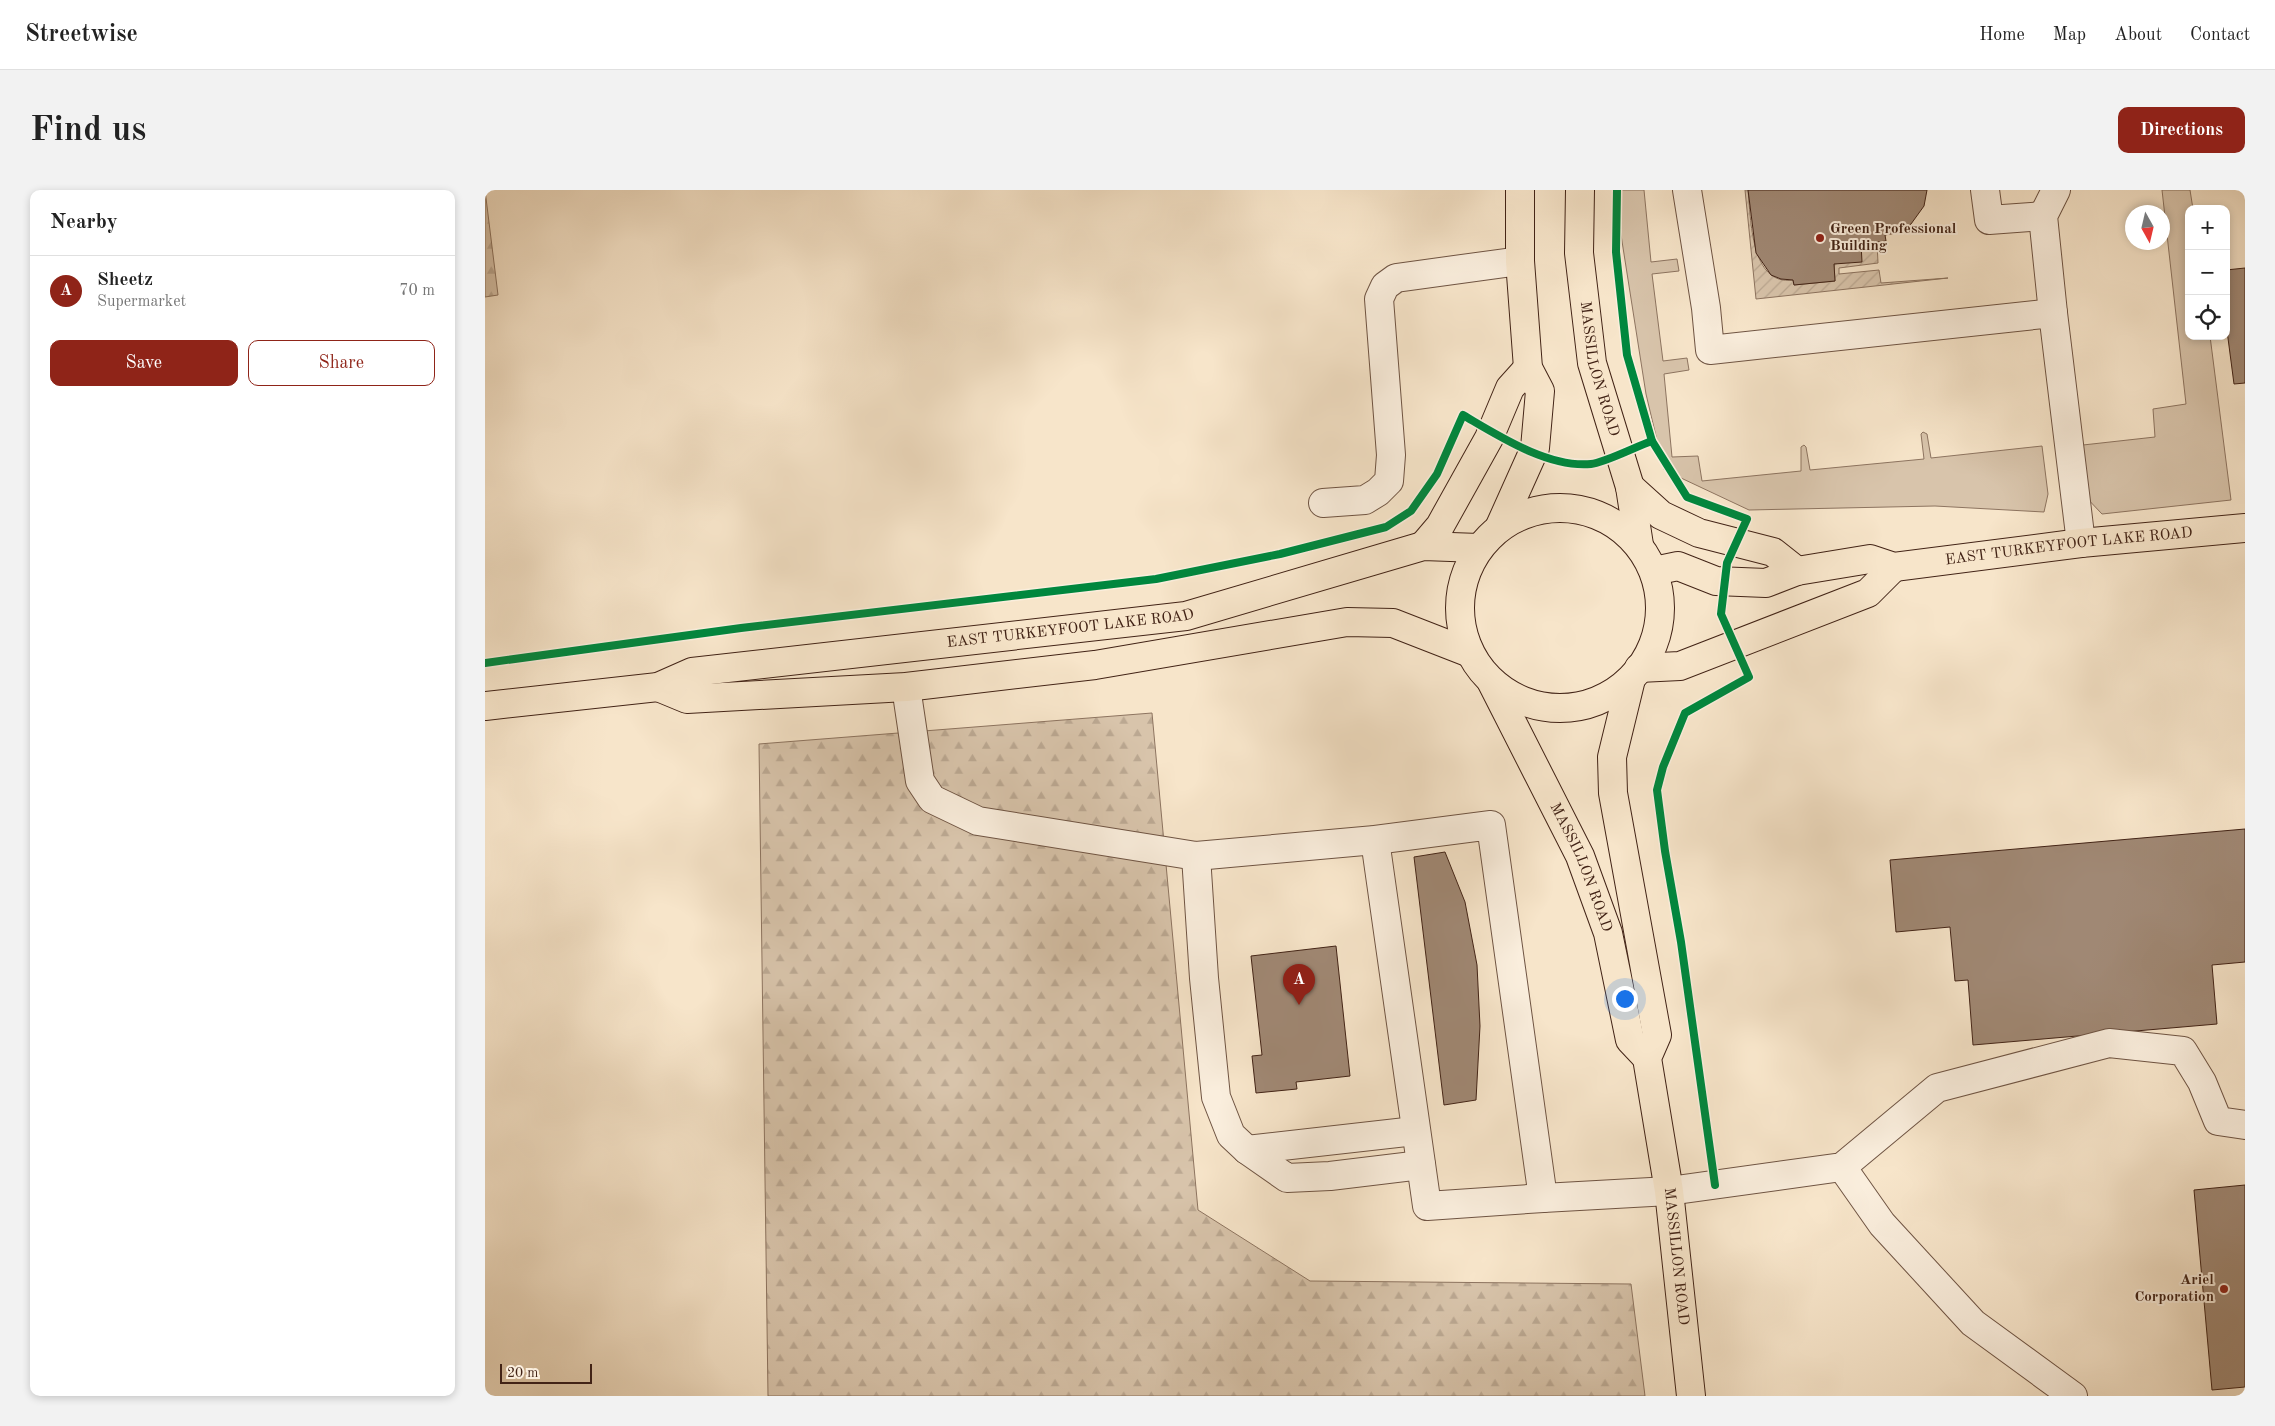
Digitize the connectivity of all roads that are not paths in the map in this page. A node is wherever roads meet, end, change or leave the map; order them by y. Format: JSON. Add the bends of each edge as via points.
{"nodes":[{"id":1,"x":1520,"y":190,"type":"edge"},
{"id":2,"x":1580,"y":190,"type":"edge"},
{"id":3,"x":1687,"y":190,"type":"edge"},
{"id":4,"x":1985,"y":190,"type":"edge"},
{"id":5,"x":2056,"y":190,"type":"edge"},
{"id":6,"x":2043,"y":216,"type":"junction"},
{"id":7,"x":1520,"y":260,"type":"junction"},
{"id":8,"x":2053,"y":313,"type":"junction"},
{"id":9,"x":1529,"y":368,"type":"junction"},
{"id":10,"x":1630,"y":487,"type":"junction"},
{"id":11,"x":1323,"y":503,"type":"dead end"},
{"id":12,"x":1500,"y":526,"type":"junction"},
{"id":13,"x":2245,"y":528,"type":"edge"},
{"id":14,"x":2081,"y":544,"type":"junction"},
{"id":15,"x":1639,"y":545,"type":"junction"},
{"id":16,"x":1423,"y":546,"type":"junction"},
{"id":17,"x":1479,"y":548,"type":"junction"},
{"id":18,"x":1893,"y":567,"type":"junction"},
{"id":19,"x":1654,"y":571,"type":"junction"},
{"id":20,"x":1797,"y":571,"type":"junction"},
{"id":21,"x":1470,"y":653,"type":"junction"},
{"id":22,"x":1635,"y":674,"type":"junction"},
{"id":23,"x":1492,"y":683,"type":"junction"},
{"id":24,"x":657,"y":687,"type":"junction"},
{"id":25,"x":906,"y":687,"type":"junction"},
{"id":26,"x":485,"y":706,"type":"edge"},
{"id":27,"x":1375,"y":840,"type":"junction"},
{"id":28,"x":1196,"y":856,"type":"junction"},
{"id":29,"x":1647,"y":1058,"type":"junction"},
{"id":30,"x":2245,"y":1125,"type":"edge"},
{"id":31,"x":1415,"y":1131,"type":"junction"},
{"id":32,"x":1247,"y":1150,"type":"junction"},
{"id":33,"x":1421,"y":1165,"type":"junction"},
{"id":34,"x":1842,"y":1167,"type":"junction"},
{"id":35,"x":1669,"y":1191,"type":"junction"},
{"id":36,"x":1543,"y":1198,"type":"junction"},
{"id":37,"x":1691,"y":1396,"type":"edge"},
{"id":38,"x":2073,"y":1396,"type":"edge"}],
"edges":[{"from":1,"to":7,"type":"main road"},
{"from":2,"to":10,"type":"main road","name":"MASSILLON ROAD","via":[[1579,253],[1592,363]]},
{"from":3,"to":8,"type":"lane","via":[[1706,308],[1709,350]]},
{"from":4,"to":6,"type":"lane","via":[[1989,220]]},
{"from":5,"to":6,"type":"lane"},
{"from":6,"to":8,"type":"lane"},
{"from":7,"to":9,"type":"main road"},
{"from":7,"to":11,"type":"lane","via":[[1396,278],[1385,286],[1379,300],[1391,455],[1389,481],[1365,500]]},
{"from":8,"to":14,"type":"lane"},
{"from":9,"to":12,"type":"main road","via":[[1540,391],[1535,448]]},
{"from":9,"to":16,"type":"main road","via":[[1510,388],[1489,438],[1440,526]]},
{"from":10,"to":15,"type":"main road","name":"MASSILLON ROAD"},
{"from":10,"to":20,"type":"main road","via":[[1661,514],[1699,533],[1773,552]]},
{"from":12,"to":15,"type":"main road","via":[[1527,512],[1558,507],[1588,511],[1616,524]]},
{"from":12,"to":17,"type":"main road"},
{"from":13,"to":14,"type":"main road","name":"EAST TURKEYFOOT LAKE ROAD"},
{"from":14,"to":18,"type":"main road","name":"EAST TURKEYFOOT LAKE ROAD"},
{"from":15,"to":19,"type":"main road"},
{"from":16,"to":17,"type":"main road","name":"EAST TURKEYFOOT LAKE ROAD"},
{"from":16,"to":24,"type":"main road","name":"EAST TURKEYFOOT LAKE ROAD","via":[[1186,616],[692,672]]},
{"from":17,"to":21,"type":"main road","via":[[1464,575],[1459,604],[1462,633]]},
{"from":18,"to":20,"type":"main road","name":"EAST TURKEYFOOT LAKE ROAD","via":[[1870,559]]},
{"from":18,"to":22,"type":"main road","via":[[1868,593],[1680,666]]},
{"from":19,"to":20,"type":"main road","name":"EAST TURKEYFOOT LAKE ROAD","via":[[1678,566],[1716,581],[1766,583]]},
{"from":19,"to":22,"type":"main road","via":[[1661,601],[1658,631],[1646,660]]},
{"from":21,"to":23,"type":"main road"},
{"from":21,"to":25,"type":"main road","name":"EAST TURKEYFOOT LAKE ROAD","via":[[1393,623],[1347,622],[1095,665]]},
{"from":22,"to":23,"type":"main road","via":[[1603,699],[1575,708],[1545,708],[1517,699]]},
{"from":22,"to":29,"type":"main road","via":[[1612,757],[1613,793],[1657,1035]]},
{"from":23,"to":29,"type":"main road","name":"MASSILLON ROAD","via":[[1580,856],[1608,933],[1630,1040]]},
{"from":24,"to":25,"type":"main road","name":"EAST TURKEYFOOT LAKE ROAD","via":[[687,699]]},
{"from":24,"to":26,"type":"main road","name":"EAST TURKEYFOOT LAKE ROAD"},
{"from":25,"to":28,"type":"lane","via":[[921,781],[932,800],[978,821]]},
{"from":27,"to":28,"type":"lane"},
{"from":27,"to":31,"type":"lane"},
{"from":27,"to":36,"type":"lane","via":[[1491,825]]},
{"from":28,"to":32,"type":"lane","via":[[1204,978],[1217,1097],[1231,1135]]},
{"from":29,"to":35,"type":"main road","name":"MASSILLON ROAD"},
{"from":30,"to":34,"type":"lane","via":[[2219,1121],[2202,1082],[2183,1051],[2109,1042],[1937,1088]]},
{"from":31,"to":32,"type":"lane"},
{"from":31,"to":33,"type":"lane"},
{"from":32,"to":33,"type":"lane","via":[[1287,1178]]},
{"from":33,"to":36,"type":"lane","via":[[1427,1206]]},
{"from":34,"to":35,"type":"lane"},
{"from":34,"to":38,"type":"lane","via":[[1882,1224],[1973,1323]]},
{"from":35,"to":36,"type":"lane"},
{"from":35,"to":37,"type":"main road","name":"MASSILLON ROAD"}]}
